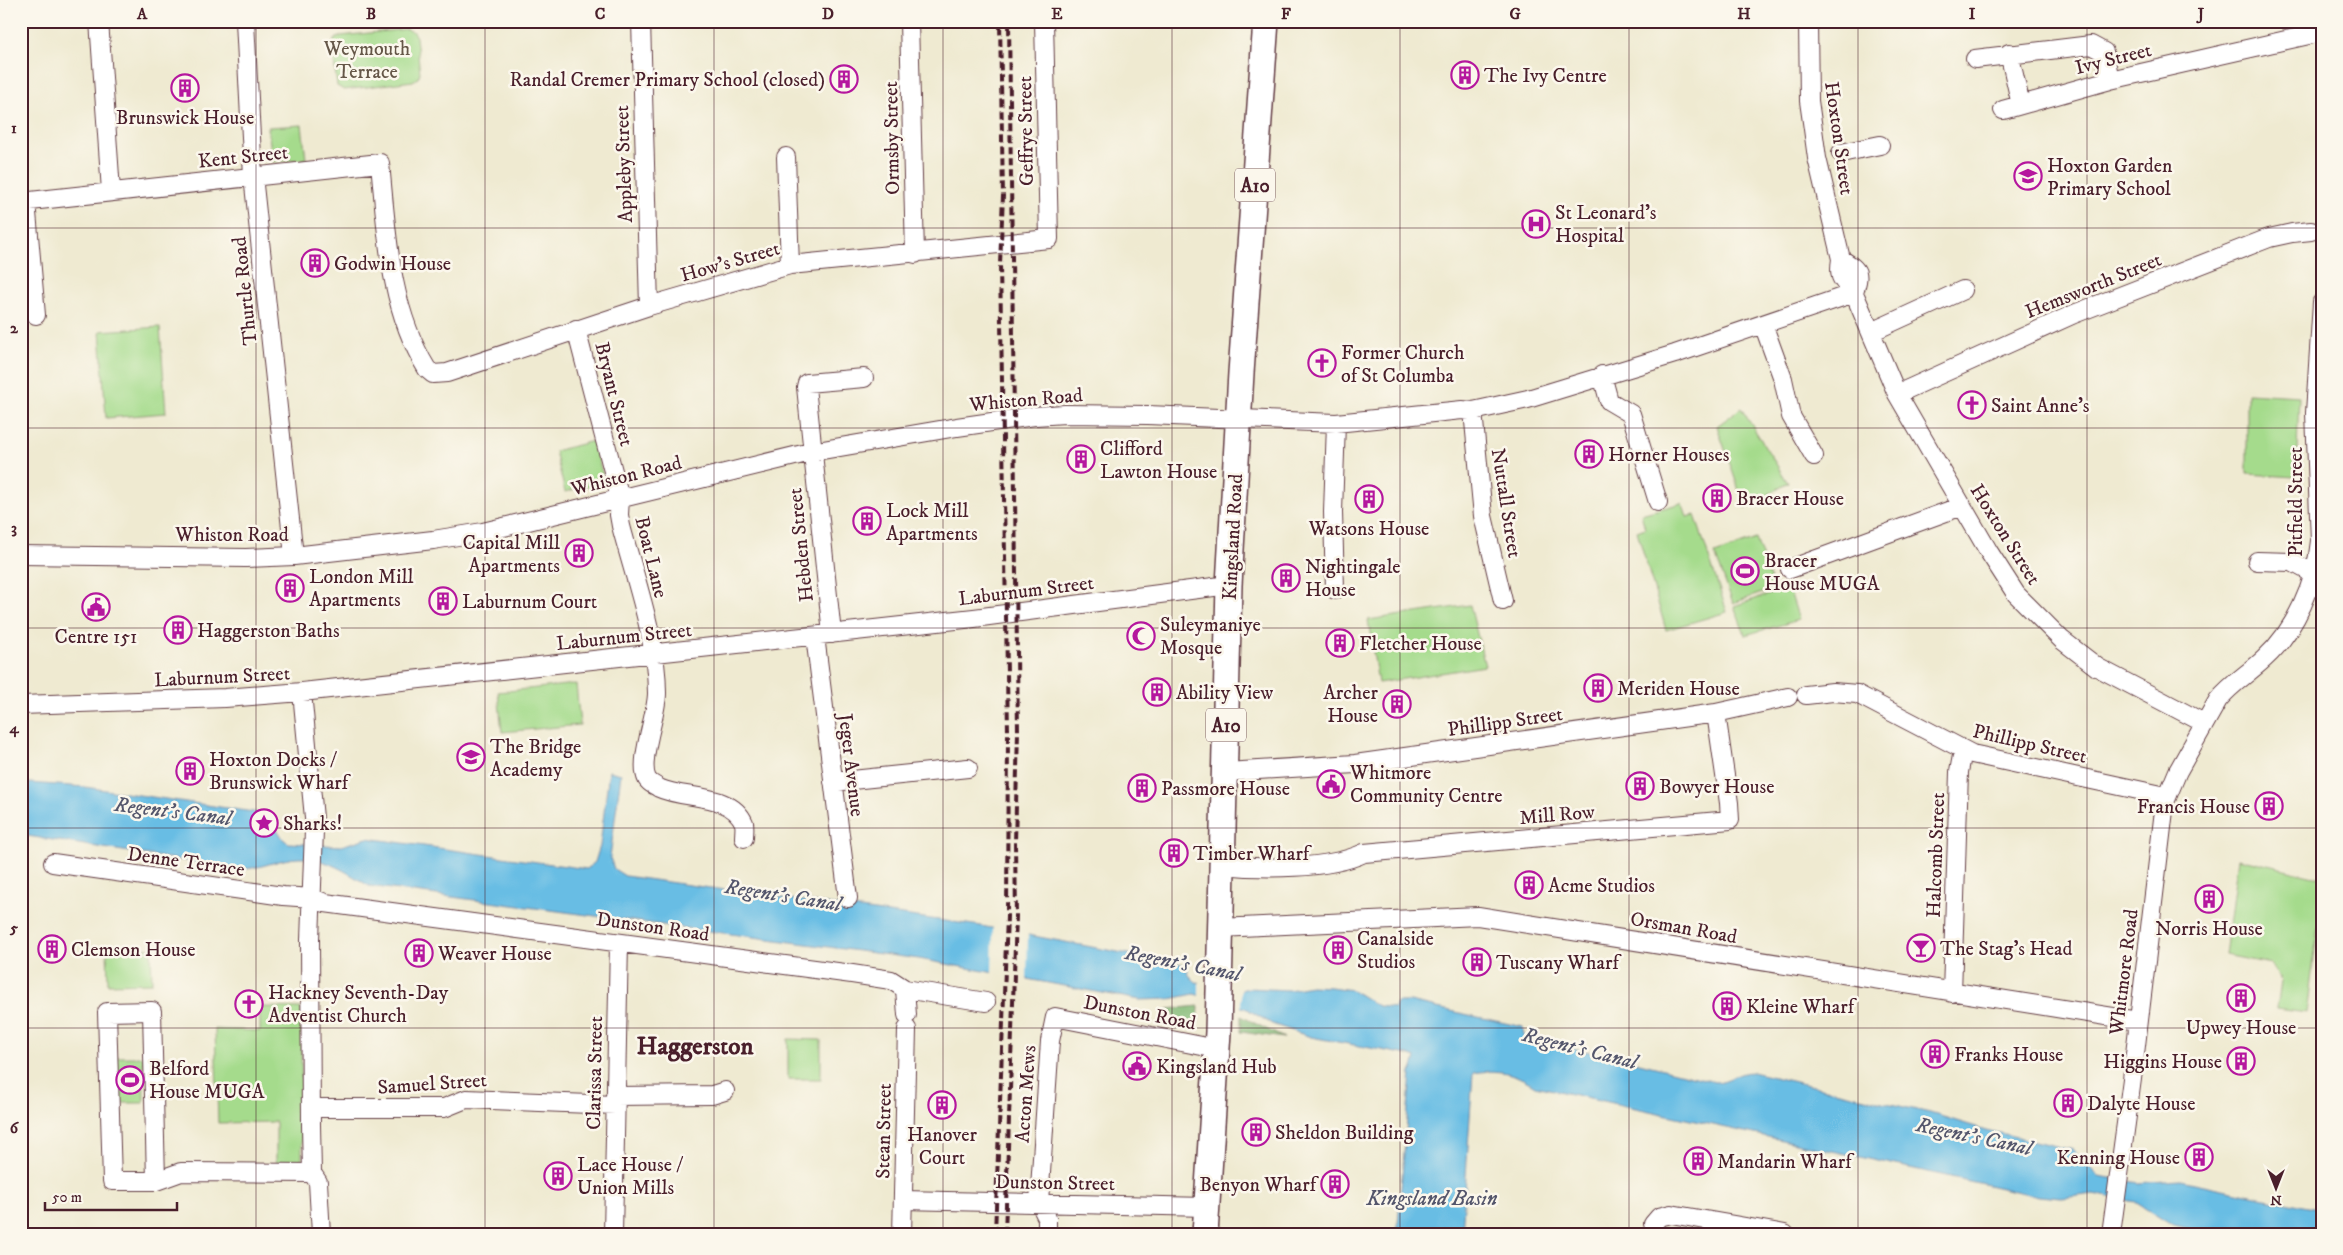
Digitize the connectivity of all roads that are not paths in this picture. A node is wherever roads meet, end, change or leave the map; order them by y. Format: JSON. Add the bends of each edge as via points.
{"nodes":[{"id":1,"x":99,"y":21,"type":"edge"},
{"id":2,"x":245,"y":21,"type":"edge"},
{"id":3,"x":641,"y":21,"type":"edge"},
{"id":4,"x":909,"y":21,"type":"edge"},
{"id":5,"x":1044,"y":21,"type":"edge"},
{"id":6,"x":1266,"y":21,"type":"edge"},
{"id":7,"x":1808,"y":21,"type":"edge"},
{"id":8,"x":2322,"y":32,"type":"edge"},
{"id":9,"x":2009,"y":53,"type":"junction"},
{"id":10,"x":1975,"y":59,"type":"dead end"},
{"id":11,"x":2110,"y":80,"type":"junction"},
{"id":12,"x":2021,"y":105,"type":"junction"},
{"id":13,"x":2004,"y":110,"type":"dead end"},
{"id":14,"x":1880,"y":145,"type":"dead end"},
{"id":15,"x":1841,"y":153,"type":"dead end"},
{"id":16,"x":786,"y":157,"type":"dead end"},
{"id":17,"x":253,"y":176,"type":"junction"},
{"id":18,"x":111,"y":191,"type":"junction"},
{"id":19,"x":24,"y":201,"type":"edge"},
{"id":20,"x":2311,"y":231,"type":"dead end"},
{"id":21,"x":1049,"y":239,"type":"joint"},
{"id":22,"x":915,"y":254,"type":"junction"},
{"id":23,"x":790,"y":265,"type":"junction"},
{"id":24,"x":1963,"y":290,"type":"dead end"},
{"id":25,"x":1854,"y":293,"type":"junction"},
{"id":26,"x":2322,"y":302,"type":"edge"},
{"id":27,"x":649,"y":306,"type":"junction"},
{"id":28,"x":36,"y":315,"type":"dead end"},
{"id":29,"x":1762,"y":324,"type":"junction"},
{"id":30,"x":576,"y":329,"type":"junction"},
{"id":31,"x":1871,"y":332,"type":"junction"},
{"id":32,"x":433,"y":374,"type":"joint"},
{"id":33,"x":1602,"y":375,"type":"junction"},
{"id":34,"x":864,"y":378,"type":"dead end"},
{"id":35,"x":1897,"y":394,"type":"junction"},
{"id":36,"x":1473,"y":411,"type":"junction"},
{"id":37,"x":1238,"y":420,"type":"junction"},
{"id":38,"x":1336,"y":423,"type":"junction"},
{"id":39,"x":811,"y":452,"type":"junction"},
{"id":40,"x":1814,"y":456,"type":"dead end"},
{"id":41,"x":620,"y":498,"type":"junction"},
{"id":42,"x":1658,"y":502,"type":"dead end"},
{"id":43,"x":1962,"y":506,"type":"junction"},
{"id":44,"x":21,"y":555,"type":"edge"},
{"id":45,"x":294,"y":556,"type":"junction"},
{"id":46,"x":2257,"y":561,"type":"dead end"},
{"id":47,"x":1790,"y":569,"type":"dead end"},
{"id":48,"x":2314,"y":574,"type":"junction"},
{"id":49,"x":1229,"y":586,"type":"junction"},
{"id":50,"x":1336,"y":590,"type":"dead end"},
{"id":51,"x":1503,"y":601,"type":"dead end"},
{"id":52,"x":823,"y":635,"type":"junction"},
{"id":53,"x":656,"y":654,"type":"junction"},
{"id":54,"x":302,"y":692,"type":"junction"},
{"id":55,"x":1806,"y":695,"type":"dead end"},
{"id":56,"x":1788,"y":697,"type":"dead end"},
{"id":57,"x":21,"y":705,"type":"edge"},
{"id":58,"x":1716,"y":713,"type":"junction"},
{"id":59,"x":2204,"y":724,"type":"junction"},
{"id":60,"x":1963,"y":750,"type":"junction"},
{"id":61,"x":968,"y":768,"type":"dead end"},
{"id":62,"x":1226,"y":772,"type":"junction"},
{"id":63,"x":833,"y":782,"type":"junction"},
{"id":64,"x":2166,"y":796,"type":"junction"},
{"id":65,"x":744,"y":838,"type":"dead end"},
{"id":66,"x":53,"y":863,"type":"dead end"},
{"id":67,"x":1222,"y":865,"type":"junction"},
{"id":68,"x":312,"y":898,"type":"junction"},
{"id":69,"x":848,"y":898,"type":"dead end"},
{"id":70,"x":1220,"y":928,"type":"junction"},
{"id":71,"x":619,"y":942,"type":"junction"},
{"id":72,"x":905,"y":989,"type":"junction"},
{"id":73,"x":1952,"y":993,"type":"junction"},
{"id":74,"x":986,"y":1002,"type":"dead end"},
{"id":75,"x":1055,"y":1016,"type":"joint"},
{"id":76,"x":2138,"y":1021,"type":"junction"},
{"id":77,"x":1217,"y":1049,"type":"junction"},
{"id":78,"x":725,"y":1091,"type":"dead end"},
{"id":79,"x":615,"y":1101,"type":"junction"},
{"id":80,"x":311,"y":1108,"type":"junction"},
{"id":81,"x":312,"y":1173,"type":"junction"},
{"id":82,"x":156,"y":1181,"type":"junction"},
{"id":83,"x":903,"y":1200,"type":"junction"},
{"id":84,"x":1039,"y":1202,"type":"junction"},
{"id":85,"x":1207,"y":1207,"type":"junction"},
{"id":86,"x":1653,"y":1224,"type":"dead end"},
{"id":87,"x":321,"y":1234,"type":"edge"},
{"id":88,"x":613,"y":1234,"type":"edge"},
{"id":89,"x":902,"y":1234,"type":"edge"},
{"id":90,"x":1047,"y":1234,"type":"edge"},
{"id":91,"x":1206,"y":1234,"type":"edge"},
{"id":92,"x":1785,"y":1234,"type":"edge"},
{"id":93,"x":2111,"y":1234,"type":"edge"}],
"edges":[{"from":1,"to":18,"type":"street"},
{"from":2,"to":17,"type":"street","name":"Thurtle Road"},
{"from":3,"to":27,"type":"street","name":"Appleby Street"},
{"from":4,"to":22,"type":"street","name":"Ormsby Street"},
{"from":5,"to":21,"type":"street","name":"Geffrye Street"},
{"from":6,"to":37,"type":"highway","name":"Kingsland Road","number":"A10"},
{"from":7,"to":25,"type":"street","name":"Hoxton Street","via":[[1809,101],[1817,158],[1841,259],[1838,273]]},
{"from":8,"to":11,"type":"street","name":"Ivy Street"},
{"from":9,"to":10,"type":"street"},
{"from":9,"to":11,"type":"street","via":[[2091,45],[2104,52]]},
{"from":9,"to":12,"type":"street"},
{"from":11,"to":12,"type":"street","name":"Ivy Street"},
{"from":12,"to":13,"type":"street","name":"Ivy Street"},
{"from":14,"to":15,"type":"street"},
{"from":16,"to":23,"type":"street"},
{"from":17,"to":18,"type":"street","name":"Kent Street"},
{"from":17,"to":32,"type":"street","name":"Kent Street","via":[[380,163],[396,295],[421,359]]},
{"from":17,"to":45,"type":"street","name":"Thurtle Road"},
{"from":18,"to":19,"type":"street","name":"Kent Street"},
{"from":19,"to":28,"type":"street"},
{"from":20,"to":35,"type":"street","name":"Hemsworth Street","via":[[2269,238],[2074,314]]},
{"from":21,"to":22,"type":"street","name":"How's Street"},
{"from":22,"to":23,"type":"street","name":"How's Street"},
{"from":23,"to":27,"type":"street","name":"How's Street"},
{"from":24,"to":31,"type":"street"},
{"from":25,"to":29,"type":"street"},
{"from":25,"to":31,"type":"street","name":"Hoxton Street"},
{"from":26,"to":48,"type":"street","name":"Pitfield Street","via":[[2315,413],[2320,541]]},
{"from":27,"to":30,"type":"street","name":"How's Street"},
{"from":29,"to":33,"type":"street"},
{"from":29,"to":40,"type":"street","via":[[1783,379],[1791,416]]},
{"from":30,"to":32,"type":"street","name":"How's Street","via":[[447,373]]},
{"from":30,"to":41,"type":"street","name":"Bryant Street"},
{"from":31,"to":35,"type":"street","name":"Hoxton Street"},
{"from":33,"to":36,"type":"street","via":[[1528,399]]},
{"from":33,"to":42,"type":"street","via":[[1609,401],[1631,414]]},
{"from":34,"to":39,"type":"street","name":"Hebden Street","via":[[807,383],[805,393]]},
{"from":35,"to":43,"type":"street","name":"Hoxton Street"},
{"from":36,"to":38,"type":"street"},
{"from":36,"to":51,"type":"street","name":"Nuttall Street","via":[[1483,516]]},
{"from":37,"to":38,"type":"street"},
{"from":37,"to":39,"type":"street","name":"Whiston Road","via":[[1053,414]]},
{"from":37,"to":49,"type":"highway","name":"Kingsland Road","number":"A10"},
{"from":38,"to":50,"type":"street","via":[[1332,512]]},
{"from":39,"to":41,"type":"street","name":"Whiston Road"},
{"from":39,"to":52,"type":"street","name":"Hebden Street"},
{"from":41,"to":45,"type":"street","name":"Whiston Road","via":[[463,536]]},
{"from":41,"to":53,"type":"street","name":"Boat Lane","via":[[620,520]]},
{"from":43,"to":47,"type":"street"},
{"from":43,"to":59,"type":"street","name":"Hoxton Street","via":[[2016,594],[2062,640],[2097,667]]},
{"from":44,"to":45,"type":"street","name":"Whiston Road"},
{"from":46,"to":48,"type":"street","via":[[2292,562]]},
{"from":48,"to":59,"type":"street","name":"Pitfield Street","via":[[2282,640],[2258,665],[2227,689]]},
{"from":49,"to":52,"type":"street","name":"Laburnum Street"},
{"from":49,"to":62,"type":"highway","name":"Kingsland Road","number":"A10"},
{"from":52,"to":53,"type":"street","name":"Laburnum Street"},
{"from":52,"to":63,"type":"street","name":"Jeger Avenue"},
{"from":53,"to":54,"type":"street","name":"Laburnum Street"},
{"from":53,"to":65,"type":"street","name":"Boat Lane","via":[[657,699],[644,765],[647,778],[650,783],[672,794],[720,802],[744,823]]},
{"from":54,"to":57,"type":"street","name":"Laburnum Street"},
{"from":54,"to":68,"type":"street","via":[[314,824]]},
{"from":55,"to":60,"type":"street","name":"Phillipp Street","via":[[1857,694]]},
{"from":56,"to":58,"type":"street","name":"Phillipp Street"},
{"from":58,"to":62,"type":"street","name":"Phillipp Street","via":[[1355,764]]},
{"from":58,"to":67,"type":"street","name":"Mill Row","via":[[1730,820],[1364,853],[1351,859],[1270,869]]},
{"from":59,"to":64,"type":"street","name":"Whitmore Road"},
{"from":60,"to":64,"type":"street","name":"Phillipp Street"},
{"from":60,"to":73,"type":"street","name":"Halcomb Street","via":[[1959,772]]},
{"from":61,"to":63,"type":"street"},
{"from":62,"to":67,"type":"highway","name":"Kingsland Road","number":"A10"},
{"from":63,"to":69,"type":"street","name":"Jeger Avenue"},
{"from":64,"to":76,"type":"street","name":"Whitmore Road"},
{"from":66,"to":68,"type":"street","name":"Denne Terrace"},
{"from":67,"to":70,"type":"highway","name":"Kingsland Road","number":"A10"},
{"from":68,"to":71,"type":"street","name":"Dunston Road","via":[[325,903]]},
{"from":68,"to":80,"type":"street"},
{"from":70,"to":73,"type":"street","name":"Orsman Road","via":[[1478,916]]},
{"from":70,"to":77,"type":"highway","name":"Kingsland Road","number":"A10"},
{"from":71,"to":72,"type":"street","name":"Dunston Road","via":[[891,980]]},
{"from":71,"to":79,"type":"street","name":"Clarissa Street"},
{"from":72,"to":74,"type":"street","name":"Dunston Road"},
{"from":72,"to":83,"type":"street","name":"Stean Street"},
{"from":73,"to":76,"type":"street","name":"Orsman Road"},
{"from":75,"to":77,"type":"street","name":"Dunston Road"},
{"from":75,"to":84,"type":"street","name":"Acton Mews","via":[[1050,1041]]},
{"from":76,"to":93,"type":"street","name":"Whitmore Road"},
{"from":77,"to":85,"type":"highway","name":"Kingsland Road","number":"A10"},
{"from":78,"to":79,"type":"street","name":"Samuel Street","via":[[712,1095]]},
{"from":79,"to":80,"type":"street","name":"Samuel Street","via":[[466,1099],[444,1108]]},
{"from":79,"to":88,"type":"street","name":"Clarissa Street"},
{"from":80,"to":81,"type":"street"},
{"from":81,"to":82,"type":"street","via":[[181,1172]]},
{"from":81,"to":87,"type":"street","via":[[318,1182]]},
{"from":82,"to":82,"type":"street","via":[[112,1181],[107,1012],[152,1011]]},
{"from":83,"to":84,"type":"street","name":"Dunston Street"},
{"from":83,"to":89,"type":"street","name":"Stean Street"},
{"from":84,"to":85,"type":"street","name":"Dunston Street"},
{"from":84,"to":90,"type":"street","name":"Acton Mews","via":[[1047,1218]]},
{"from":85,"to":91,"type":"highway","name":"Kingsland Road","number":"A10"},
{"from":86,"to":92,"type":"street","via":[[1659,1217],[1671,1214]]}]}
